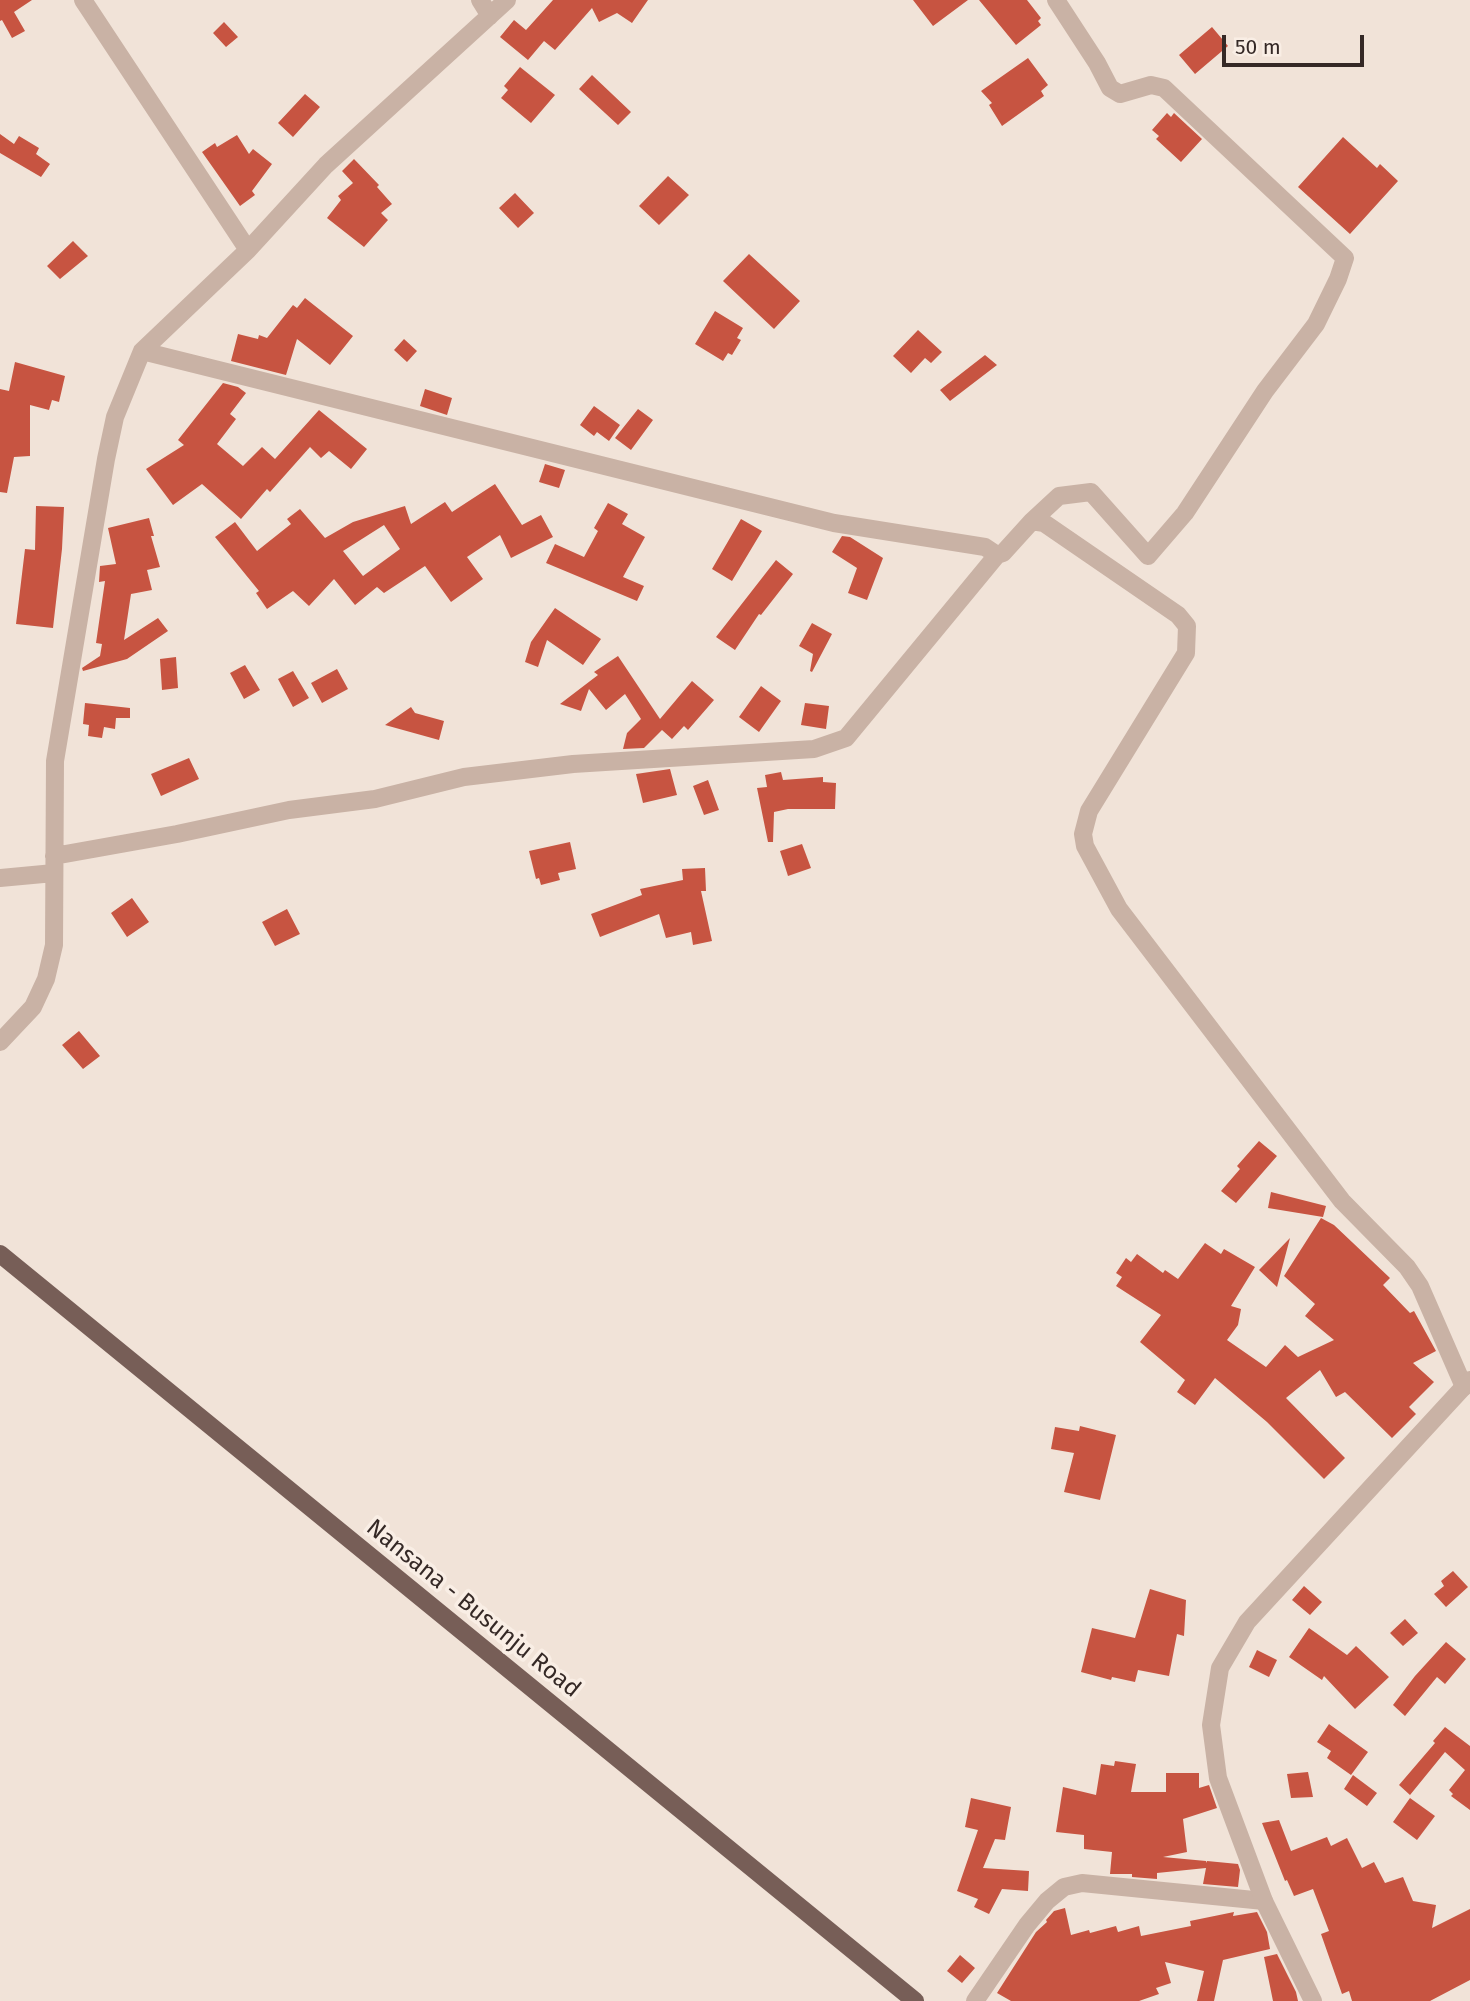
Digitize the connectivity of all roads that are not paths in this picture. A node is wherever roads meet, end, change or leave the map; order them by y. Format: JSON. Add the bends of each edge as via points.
{"nodes":[{"id":1,"x":83,"y":0,"type":"edge"},
{"id":2,"x":507,"y":0,"type":"edge"},
{"id":3,"x":1056,"y":0,"type":"edge"},
{"id":4,"x":485,"y":8,"type":"edge"},
{"id":5,"x":248,"y":250,"type":"junction"},
{"id":6,"x":142,"y":351,"type":"junction"},
{"id":7,"x":1032,"y":521,"type":"junction"},
{"id":8,"x":997,"y":555,"type":"junction"},
{"id":9,"x":54,"y":864,"type":"junction"},
{"id":10,"x":0,"y":878,"type":"edge"},
{"id":11,"x":0,"y":1042,"type":"edge"},
{"id":12,"x":0,"y":1254,"type":"edge"},
{"id":13,"x":1467,"y":1384,"type":"edge"},
{"id":14,"x":1264,"y":1901,"type":"junction"},
{"id":15,"x":915,"y":2001,"type":"edge"},
{"id":16,"x":975,"y":2001,"type":"edge"},
{"id":17,"x":1313,"y":2001,"type":"edge"}],
"edges":[{"from":1,"to":5,"type":"street"},
{"from":2,"to":4,"type":"street"},
{"from":3,"to":7,"type":"street","via":[[1110,88],[1121,94],[1151,85],[1164,88],[1345,258],[1316,324],[1265,391],[1185,513],[1148,556],[1090,492],[1059,496]]},
{"from":4,"to":5,"type":"street","via":[[326,165]]},
{"from":5,"to":6,"type":"street"},
{"from":6,"to":8,"type":"street","via":[[834,523],[985,547]]},
{"from":6,"to":9,"type":"street","via":[[115,417],[106,459],[55,761]]},
{"from":7,"to":8,"type":"street"},
{"from":7,"to":13,"type":"street","via":[[1055,530],[1178,615],[1187,626],[1186,653],[1089,811],[1084,846],[1119,909],[1342,1201],[1407,1267]]},
{"from":8,"to":9,"type":"street","via":[[846,738],[814,749],[597,762],[464,777],[375,799],[289,810]]},
{"from":9,"to":10,"type":"street"},
{"from":9,"to":11,"type":"street","via":[[54,945],[46,979],[33,1007]]},
{"from":12,"to":15,"type":"main road","name":"Nansana - Busunju Road"},
{"from":13,"to":14,"type":"street","via":[[1247,1622],[1220,1668],[1211,1725],[1218,1778]]},
{"from":14,"to":16,"type":"street","via":[[1082,1882],[1064,1887],[1027,1925]]},
{"from":14,"to":17,"type":"street"}]}
